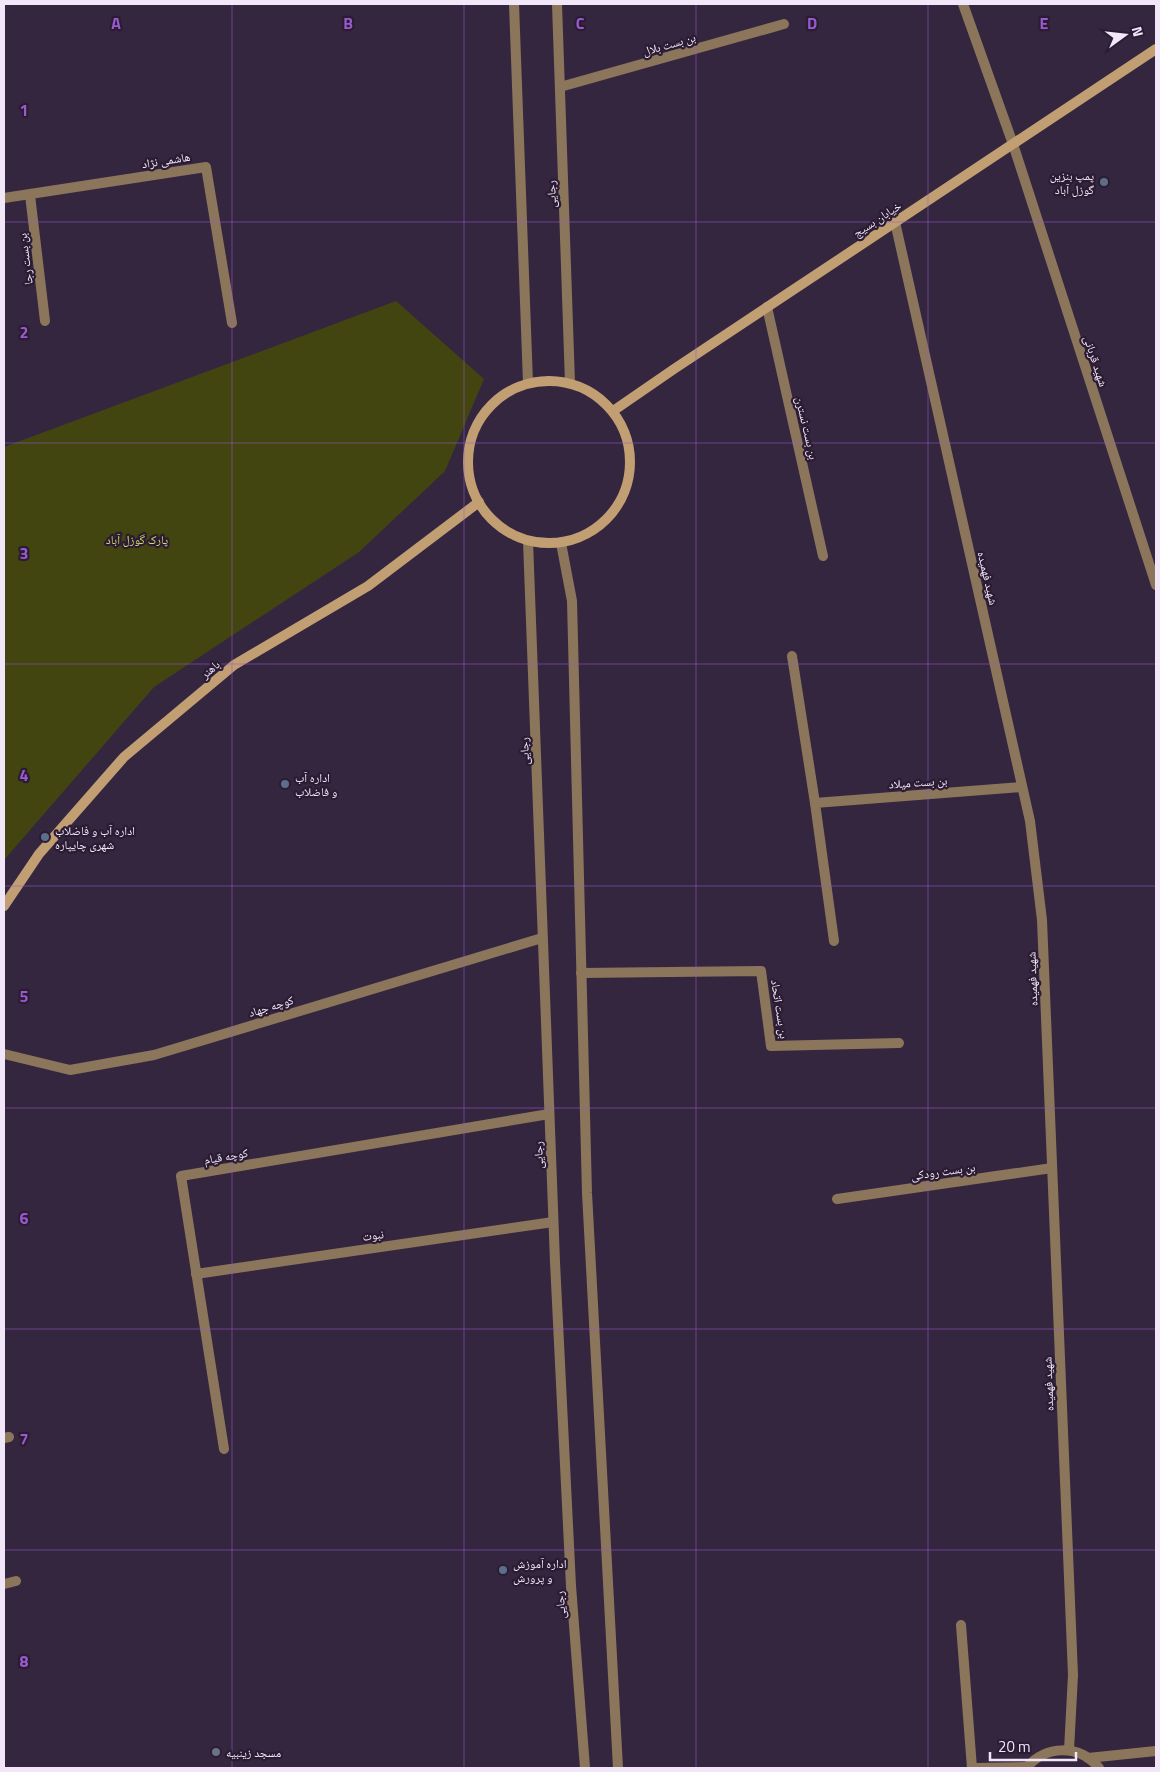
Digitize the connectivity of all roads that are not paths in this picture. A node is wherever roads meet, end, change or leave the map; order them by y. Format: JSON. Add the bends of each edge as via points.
{"nodes":[{"id":1,"x":514,"y":4,"type":"edge"},
{"id":2,"x":557,"y":4,"type":"edge"},
{"id":3,"x":963,"y":4,"type":"edge"},
{"id":4,"x":784,"y":24,"type":"dead end"},
{"id":5,"x":1156,"y":49,"type":"edge"},
{"id":6,"x":560,"y":87,"type":"junction"},
{"id":7,"x":1013,"y":144,"type":"junction"},
{"id":8,"x":30,"y":195,"type":"junction"},
{"id":9,"x":4,"y":198,"type":"edge"},
{"id":10,"x":895,"y":222,"type":"junction"},
{"id":11,"x":767,"y":307,"type":"junction"},
{"id":12,"x":45,"y":321,"type":"dead end"},
{"id":13,"x":232,"y":323,"type":"dead end"},
{"id":14,"x":528,"y":383,"type":"junction"},
{"id":15,"x":570,"y":383,"type":"junction"},
{"id":16,"x":613,"y":411,"type":"junction"},
{"id":17,"x":479,"y":502,"type":"junction"},
{"id":18,"x":528,"y":541,"type":"junction"},
{"id":19,"x":561,"y":543,"type":"junction"},
{"id":20,"x":823,"y":556,"type":"dead end"},
{"id":21,"x":1156,"y":584,"type":"edge"},
{"id":22,"x":792,"y":656,"type":"dead end"},
{"id":23,"x":1022,"y":787,"type":"junction"},
{"id":24,"x":815,"y":803,"type":"junction"},
{"id":25,"x":4,"y":906,"type":"edge"},
{"id":26,"x":542,"y":938,"type":"junction"},
{"id":27,"x":834,"y":941,"type":"dead end"},
{"id":28,"x":581,"y":973,"type":"junction"},
{"id":29,"x":899,"y":1043,"type":"dead end"},
{"id":30,"x":4,"y":1054,"type":"edge"},
{"id":31,"x":549,"y":1114,"type":"junction"},
{"id":32,"x":1052,"y":1168,"type":"junction"},
{"id":33,"x":837,"y":1199,"type":"dead end"},
{"id":34,"x":554,"y":1222,"type":"junction"},
{"id":35,"x":196,"y":1274,"type":"junction"},
{"id":36,"x":224,"y":1449,"type":"dead end"},
{"id":37,"x":16,"y":1581,"type":"dead end"},
{"id":38,"x":4,"y":1584,"type":"edge"},
{"id":39,"x":961,"y":1625,"type":"dead end"},
{"id":40,"x":1069,"y":1750,"type":"junction"},
{"id":41,"x":1156,"y":1751,"type":"edge"},
{"id":42,"x":1088,"y":1758,"type":"junction"},
{"id":43,"x":584,"y":1768,"type":"edge"},
{"id":44,"x":618,"y":1768,"type":"edge"},
{"id":45,"x":972,"y":1768,"type":"edge"},
{"id":46,"x":976,"y":1768,"type":"edge"},
{"id":47,"x":1026,"y":1768,"type":"edge"},
{"id":48,"x":1099,"y":1768,"type":"edge"}],
"edges":[{"from":1,"to":14,"type":"street"},
{"from":2,"to":6,"type":"street","name":"رجایی"},
{"from":3,"to":7,"type":"street","name":"شهید قربانی"},
{"from":4,"to":6,"type":"street","name":"بن بست بلال"},
{"from":5,"to":7,"type":"main road","name":"خیابان بسیج"},
{"from":6,"to":15,"type":"street","name":"رجایی"},
{"from":7,"to":10,"type":"main road","name":"خیابان بسیج"},
{"from":7,"to":21,"type":"street","name":"شهید قربانی"},
{"from":8,"to":9,"type":"street","name":"هاشمی نژاد"},
{"from":8,"to":12,"type":"street","name":"بن بست رجا"},
{"from":8,"to":13,"type":"street","name":"هاشمی نژاد","via":[[206,167]]},
{"from":10,"to":11,"type":"main road","name":"خیابان بسیج"},
{"from":10,"to":23,"type":"street","name":"شهید فهمیده"},
{"from":11,"to":16,"type":"main road","name":"خیابان بسیج"},
{"from":11,"to":20,"type":"street","name":"بن بست نسترن"},
{"from":14,"to":15,"type":"main road","via":[[550,380]]},
{"from":14,"to":17,"type":"main road","via":[[499,398],[474,430],[468,454],[470,480]]},
{"from":15,"to":16,"type":"main road","via":[[594,394]]},
{"from":16,"to":19,"type":"main road","via":[[625,432],[630,456],[629,480],[620,503],[605,522],[585,536]]},
{"from":17,"to":18,"type":"main road","via":[[492,520]]},
{"from":17,"to":25,"type":"main road","name":"باهنر","via":[[368,586],[234,665],[124,757],[39,854]]},
{"from":18,"to":19,"type":"main road"},
{"from":18,"to":26,"type":"street","name":"رجایی"},
{"from":19,"to":28,"type":"street","via":[[572,601]]},
{"from":22,"to":24,"type":"street"},
{"from":23,"to":24,"type":"street","name":"بن بست میلاد"},
{"from":23,"to":32,"type":"street","name":"شهید فهمیده","via":[[1030,821],[1042,920]]},
{"from":24,"to":27,"type":"street"},
{"from":26,"to":30,"type":"street","name":"کوچه جهاد","via":[[154,1055],[70,1070]]},
{"from":26,"to":31,"type":"street","name":"رجایی"},
{"from":28,"to":29,"type":"street","name":"بن بست اتحاد","via":[[761,971],[770,1046]]},
{"from":28,"to":44,"type":"street","via":[[586,1193]]},
{"from":31,"to":34,"type":"street","name":"رجایی"},
{"from":31,"to":35,"type":"street","name":"کوچه قیام","via":[[180,1176]]},
{"from":32,"to":33,"type":"street","name":"بن بست رودکی"},
{"from":32,"to":40,"type":"street","name":"شهید فهمیده","via":[[1073,1675]]},
{"from":34,"to":35,"type":"street","name":"نبوت"},
{"from":34,"to":43,"type":"street","name":"رجایی"},
{"from":35,"to":36,"type":"street","name":"کوچه قیام"},
{"from":37,"to":38,"type":"street"},
{"from":39,"to":45,"type":"street"},
{"from":40,"to":42,"type":"street"},
{"from":40,"to":47,"type":"street","via":[[1046,1753]]},
{"from":41,"to":42,"type":"street"},
{"from":42,"to":48,"type":"street"},
{"from":46,"to":47,"type":"street"}]}
